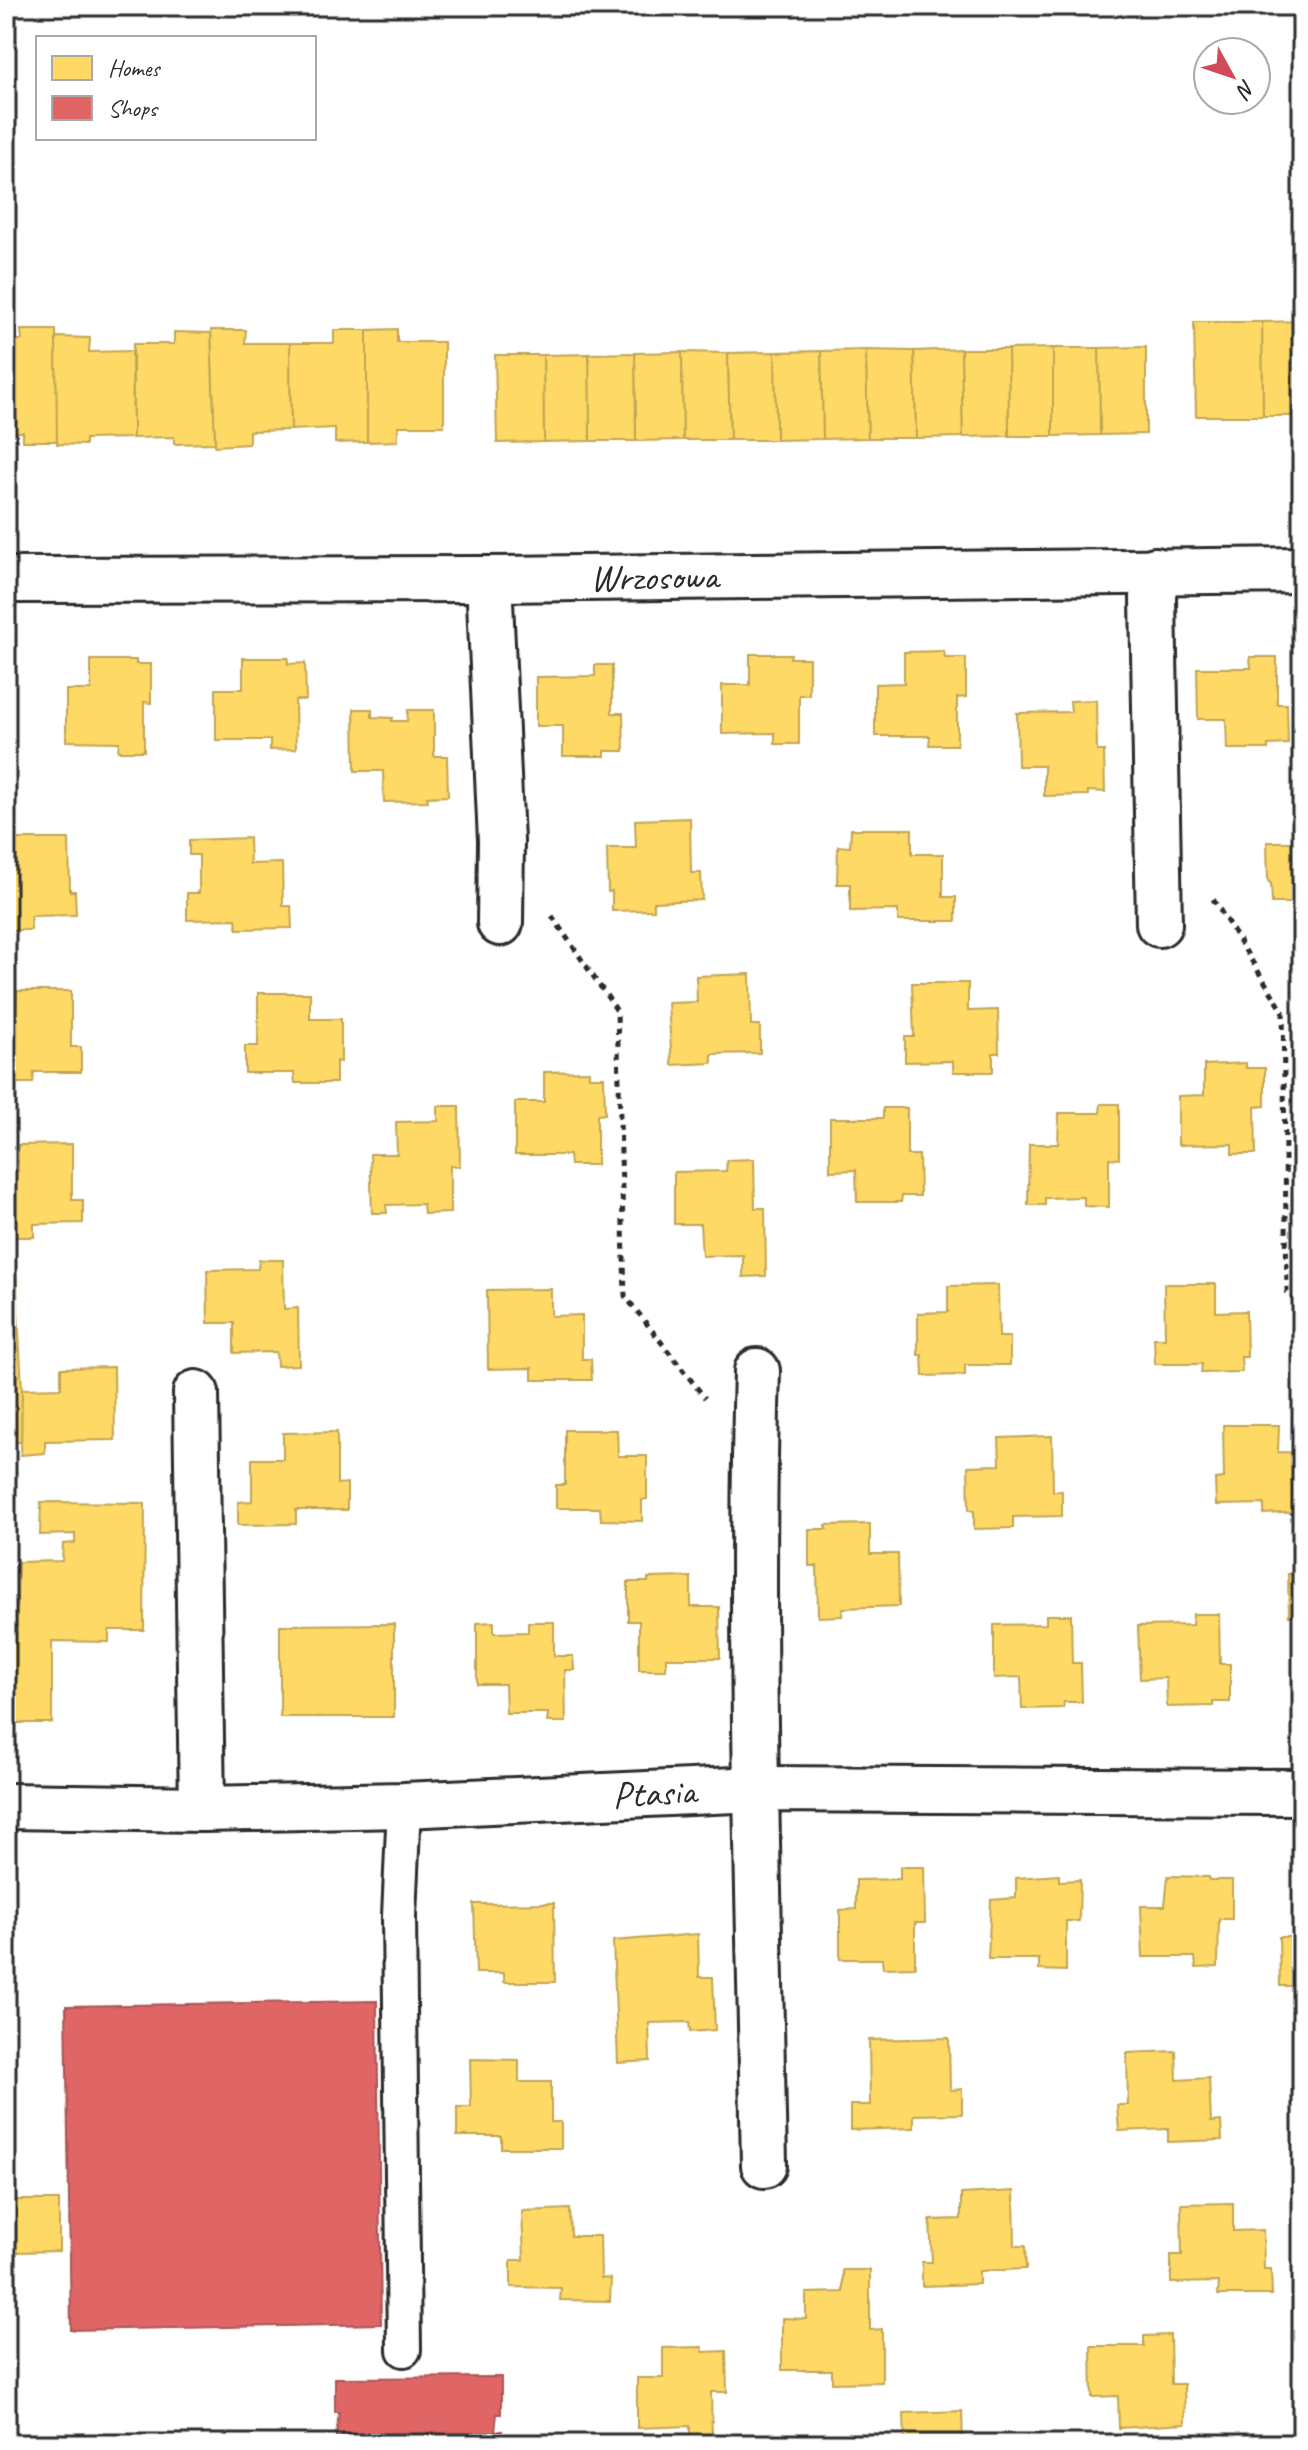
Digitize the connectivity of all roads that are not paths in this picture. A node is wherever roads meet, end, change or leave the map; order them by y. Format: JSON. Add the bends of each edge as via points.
{"nodes":[{"id":1,"x":1155,"y":570,"type":"junction"},
{"id":2,"x":1302,"y":570,"type":"edge"},
{"id":3,"x":489,"y":579,"type":"junction"},
{"id":4,"x":6,"y":580,"type":"edge"},
{"id":5,"x":500,"y":923,"type":"dead end"},
{"id":6,"x":1159,"y":924,"type":"dead end"},
{"id":7,"x":757,"y":1371,"type":"dead end"},
{"id":8,"x":196,"y":1393,"type":"dead end"},
{"id":9,"x":757,"y":1789,"type":"junction"},
{"id":10,"x":1302,"y":1792,"type":"edge"},
{"id":11,"x":404,"y":1805,"type":"junction"},
{"id":12,"x":6,"y":1806,"type":"edge"},
{"id":13,"x":202,"y":1809,"type":"junction"},
{"id":14,"x":764,"y":2165,"type":"dead end"},
{"id":15,"x":404,"y":2350,"type":"dead end"}],
"edges":[{"from":1,"to":2,"type":"street","name":"Wrzosowa"},
{"from":1,"to":3,"type":"street","name":"Wrzosowa"},
{"from":1,"to":6,"type":"street"},
{"from":3,"to":4,"type":"street","name":"Wrzosowa"},
{"from":3,"to":5,"type":"street"},
{"from":7,"to":9,"type":"street"},
{"from":8,"to":13,"type":"street"},
{"from":9,"to":10,"type":"street","name":"Ptasia"},
{"from":9,"to":11,"type":"street","name":"Ptasia"},
{"from":9,"to":14,"type":"street"},
{"from":11,"to":13,"type":"street","name":"Ptasia"},
{"from":11,"to":15,"type":"lane","via":[[399,1916]]},
{"from":12,"to":13,"type":"street","name":"Ptasia"}]}
